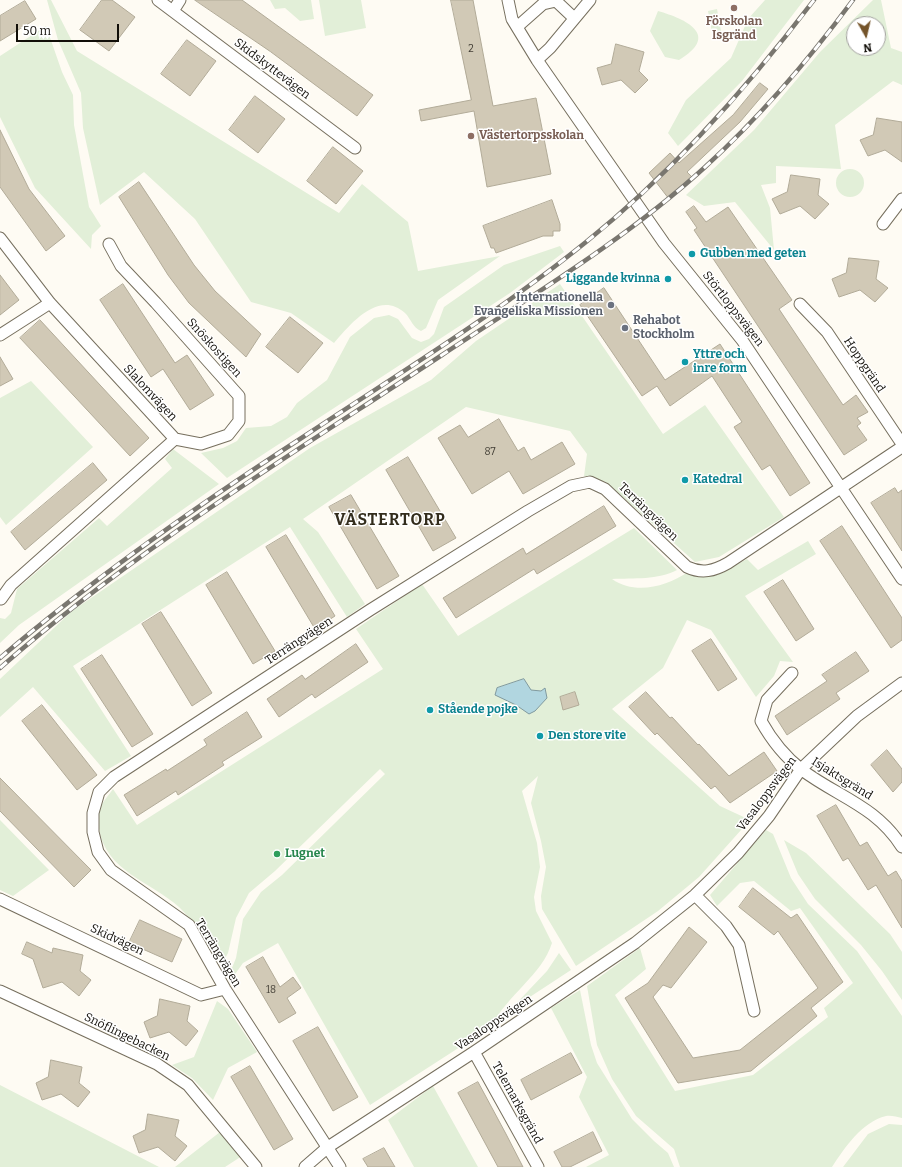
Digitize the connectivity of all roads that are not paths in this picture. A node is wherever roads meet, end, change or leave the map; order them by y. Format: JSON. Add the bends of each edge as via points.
{"nodes":[{"id":1,"x":158,"y":0,"type":"edge"},
{"id":2,"x":180,"y":0,"type":"edge"},
{"id":3,"x":508,"y":0,"type":"edge"},
{"id":4,"x":590,"y":0,"type":"edge"},
{"id":5,"x":173,"y":10,"type":"junction"},
{"id":6,"x":574,"y":18,"type":"junction"},
{"id":7,"x":517,"y":27,"type":"junction"},
{"id":8,"x":537,"y":60,"type":"junction"},
{"id":9,"x":355,"y":148,"type":"dead end"},
{"id":10,"x":902,"y":199,"type":"edge"},
{"id":11,"x":883,"y":224,"type":"dead end"},
{"id":12,"x":0,"y":238,"type":"edge"},
{"id":13,"x":109,"y":244,"type":"dead end"},
{"id":14,"x":50,"y":303,"type":"junction"},
{"id":15,"x":800,"y":304,"type":"dead end"},
{"id":16,"x":0,"y":335,"type":"edge"},
{"id":17,"x":175,"y":439,"type":"junction"},
{"id":18,"x":902,"y":445,"type":"edge"},
{"id":19,"x":841,"y":488,"type":"junction"},
{"id":20,"x":902,"y":579,"type":"edge"},
{"id":21,"x":0,"y":599,"type":"edge"},
{"id":22,"x":792,"y":673,"type":"dead end"},
{"id":23,"x":902,"y":683,"type":"edge"},
{"id":24,"x":800,"y":769,"type":"junction"},
{"id":25,"x":902,"y":847,"type":"edge"},
{"id":26,"x":695,"y":895,"type":"junction"},
{"id":27,"x":0,"y":899,"type":"edge"},
{"id":28,"x":224,"y":989,"type":"junction"},
{"id":29,"x":0,"y":991,"type":"edge"},
{"id":30,"x":754,"y":1011,"type":"dead end"},
{"id":31,"x":474,"y":1052,"type":"junction"},
{"id":32,"x":328,"y":1147,"type":"junction"},
{"id":33,"x":256,"y":1167,"type":"edge"},
{"id":34,"x":305,"y":1167,"type":"edge"},
{"id":35,"x":340,"y":1167,"type":"edge"},
{"id":36,"x":538,"y":1167,"type":"edge"}],
"edges":[{"from":1,"to":5,"type":"street","name":"Skidskyttevägen"},
{"from":2,"to":5,"type":"street"},
{"from":3,"to":7,"type":"street","name":"Störtloppsvägen","via":[[512,19]]},
{"from":4,"to":6,"type":"street"},
{"from":5,"to":9,"type":"street","name":"Skidskyttevägen"},
{"from":6,"to":7,"type":"street","via":[[556,1],[543,4]]},
{"from":6,"to":8,"type":"street"},
{"from":7,"to":8,"type":"street","name":"Störtloppsvägen"},
{"from":8,"to":19,"type":"street","name":"Störtloppsvägen","via":[[664,243],[742,340]]},
{"from":10,"to":11,"type":"street"},
{"from":12,"to":14,"type":"street","name":"Slalomvägen"},
{"from":13,"to":17,"type":"street","name":"Snöskostigen","via":[[121,266],[239,396],[239,421],[228,435],[201,444]]},
{"from":14,"to":16,"type":"street"},
{"from":14,"to":17,"type":"street","name":"Slalomvägen"},
{"from":15,"to":18,"type":"street","name":"Hoppgränd","via":[[827,332]]},
{"from":17,"to":21,"type":"street","name":"Slalomvägen","via":[[11,586]]},
{"from":18,"to":19,"type":"street","name":"Terrängvägen"},
{"from":19,"to":20,"type":"street","name":"Störtloppsvägen"},
{"from":19,"to":28,"type":"street","name":"Terrängvägen","via":[[728,563],[716,570],[698,572],[687,567],[605,489],[590,482],[571,486],[370,610],[114,777],[99,792],[93,813],[93,832],[98,852],[111,870],[189,925]]},
{"from":22,"to":24,"type":"street","name":"Isjaktsgränd","via":[[767,700],[761,721],[771,738]]},
{"from":23,"to":24,"type":"street","name":"Vasaloppsvägen","via":[[857,716]]},
{"from":24,"to":25,"type":"street","name":"Isjaktsgränd","via":[[864,807],[891,830]]},
{"from":24,"to":26,"type":"street","name":"Vasaloppsvägen","via":[[769,816],[738,853]]},
{"from":26,"to":30,"type":"street","via":[[726,926],[738,945]]},
{"from":26,"to":31,"type":"street","name":"Vasaloppsvägen","via":[[635,943]]},
{"from":27,"to":28,"type":"street","name":"Skidvägen","via":[[201,995]]},
{"from":28,"to":32,"type":"street","name":"Terrängvägen"},
{"from":29,"to":33,"type":"street","name":"Snöflingebacken","via":[[157,1064],[188,1085]]},
{"from":31,"to":32,"type":"street","name":"Vasaloppsvägen"},
{"from":31,"to":36,"type":"street","name":"Telemarksgränd"},
{"from":32,"to":34,"type":"street","name":"Vasaloppsvägen"},
{"from":32,"to":35,"type":"street","name":"Terrängvägen"}]}
